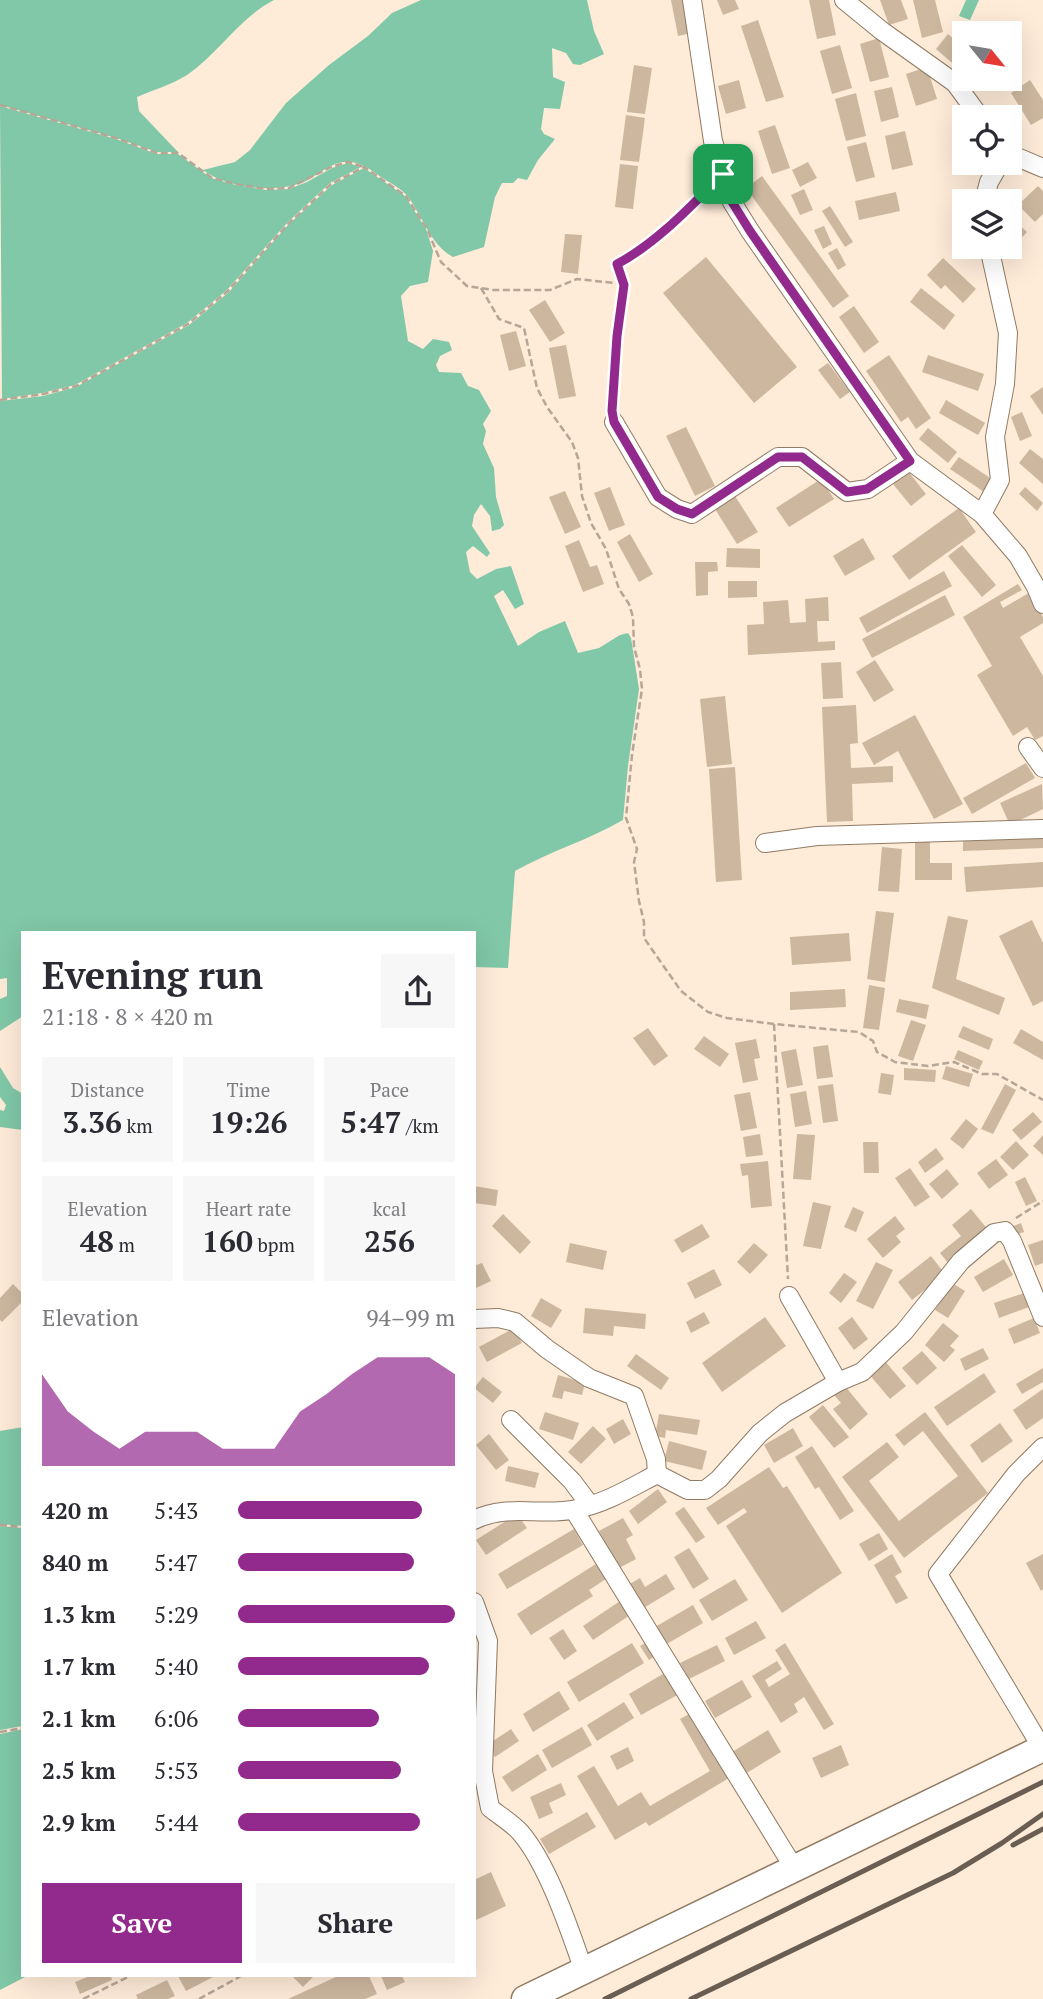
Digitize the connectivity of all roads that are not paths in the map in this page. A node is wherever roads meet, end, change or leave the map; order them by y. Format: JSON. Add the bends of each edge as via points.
{"nodes":[{"id":1,"x":692,"y":0,"type":"edge"},
{"id":2,"x":844,"y":0,"type":"edge"},
{"id":3,"x":971,"y":105,"type":"edge"},
{"id":4,"x":1022,"y":159,"type":"edge"},
{"id":5,"x":1043,"y":168,"type":"edge"},
{"id":6,"x":992,"y":259,"type":"edge"},
{"id":7,"x":614,"y":422,"type":"road end"},
{"id":8,"x":910,"y":461,"type":"junction"},
{"id":9,"x":982,"y":514,"type":"junction"},
{"id":10,"x":1043,"y":604,"type":"edge"},
{"id":11,"x":1028,"y":747,"type":"dead end"},
{"id":12,"x":1043,"y":768,"type":"edge"},
{"id":13,"x":1043,"y":829,"type":"edge"},
{"id":14,"x":765,"y":843,"type":"dead end"},
{"id":15,"x":789,"y":1296,"type":"road end"},
{"id":16,"x":1043,"y":1317,"type":"edge"},
{"id":17,"x":476,"y":1319,"type":"edge"},
{"id":18,"x":838,"y":1382,"type":"junction"},
{"id":19,"x":511,"y":1420,"type":"dead end"},
{"id":20,"x":1043,"y":1447,"type":"edge"},
{"id":21,"x":657,"y":1474,"type":"junction"},
{"id":22,"x":582,"y":1507,"type":"junction"},
{"id":23,"x":476,"y":1519,"type":"edge"},
{"id":24,"x":476,"y":1608,"type":"edge"},
{"id":25,"x":1043,"y":1748,"type":"edge"},
{"id":26,"x":794,"y":1868,"type":"junction"},
{"id":27,"x":584,"y":1971,"type":"junction"},
{"id":28,"x":525,"y":1999,"type":"edge"}],
"edges":[{"from":1,"to":8,"type":"street","via":[[713,141],[732,202]]},
{"from":2,"to":3,"type":"street","via":[[955,83]]},
{"from":4,"to":5,"type":"street"},
{"from":6,"to":9,"type":"street","via":[[1008,333],[995,437],[1000,480]]},
{"from":7,"to":8,"type":"street","via":[[658,497],[692,514],[778,457],[802,457],[847,492],[867,489]]},
{"from":8,"to":9,"type":"street"},
{"from":9,"to":10,"type":"street","via":[[1018,556]]},
{"from":11,"to":12,"type":"street"},
{"from":13,"to":14,"type":"street","via":[[817,836]]},
{"from":15,"to":18,"type":"street"},
{"from":16,"to":18,"type":"street","via":[[1012,1241],[1005,1231],[994,1233],[961,1261],[881,1355]]},
{"from":17,"to":21,"type":"street","via":[[515,1322],[589,1377],[634,1396]]},
{"from":18,"to":21,"type":"street","via":[[776,1419],[705,1490],[688,1490]]},
{"from":19,"to":22,"type":"street","via":[[572,1481]]},
{"from":20,"to":25,"type":"street","via":[[1016,1474],[938,1574]]},
{"from":21,"to":22,"type":"street","via":[[602,1503]]},
{"from":22,"to":23,"type":"street","via":[[499,1511]]},
{"from":22,"to":26,"type":"street"},
{"from":24,"to":27,"type":"street","via":[[488,1642],[484,1771],[490,1808],[519,1831],[536,1855]]},
{"from":25,"to":26,"type":"main road"},
{"from":26,"to":27,"type":"main road"},
{"from":27,"to":28,"type":"main road"}]}
